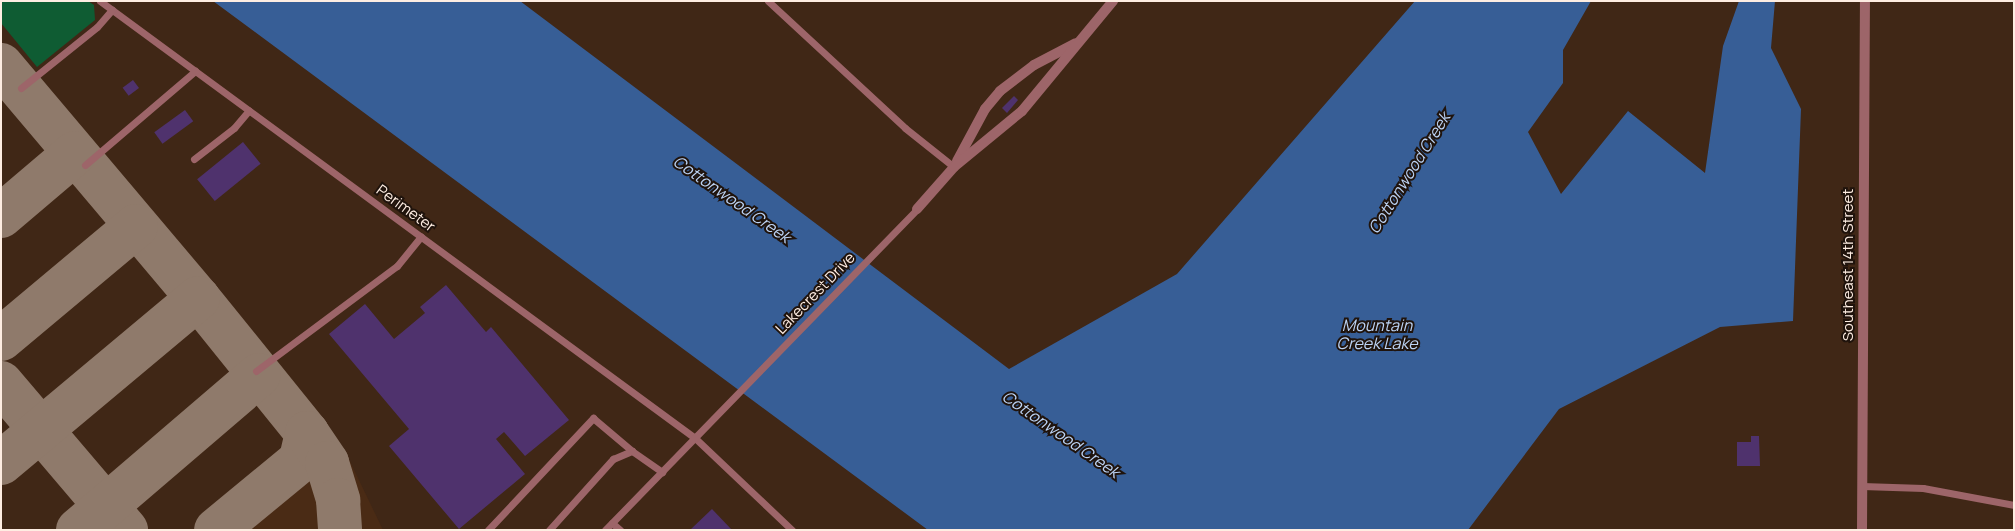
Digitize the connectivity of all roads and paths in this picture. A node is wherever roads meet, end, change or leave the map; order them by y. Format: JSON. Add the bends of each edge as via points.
{"nodes":[{"id":1,"x":100,"y":1,"type":"edge"},
{"id":2,"x":768,"y":1,"type":"edge"},
{"id":3,"x":1113,"y":1,"type":"edge"},
{"id":4,"x":1865,"y":1,"type":"edge"},
{"id":5,"x":112,"y":10,"type":"junction"},
{"id":6,"x":1081,"y":40,"type":"junction"},
{"id":7,"x":195,"y":71,"type":"junction"},
{"id":8,"x":21,"y":88,"type":"dead end"},
{"id":9,"x":249,"y":110,"type":"junction"},
{"id":10,"x":194,"y":159,"type":"dead end"},
{"id":11,"x":85,"y":165,"type":"dead end"},
{"id":12,"x":954,"y":167,"type":"junction"},
{"id":13,"x":917,"y":210,"type":"joint"},
{"id":14,"x":421,"y":236,"type":"junction"},
{"id":15,"x":256,"y":371,"type":"dead end"},
{"id":16,"x":694,"y":438,"type":"junction"},
{"id":17,"x":632,"y":451,"type":"junction"},
{"id":18,"x":662,"y":472,"type":"junction"},
{"id":19,"x":1862,"y":486,"type":"junction"},
{"id":20,"x":2014,"y":505,"type":"edge"},
{"id":21,"x":612,"y":523,"type":"junction"},
{"id":22,"x":488,"y":530,"type":"edge"},
{"id":23,"x":548,"y":530,"type":"edge"},
{"id":24,"x":605,"y":530,"type":"edge"},
{"id":25,"x":620,"y":530,"type":"edge"},
{"id":26,"x":792,"y":530,"type":"edge"},
{"id":27,"x":1862,"y":530,"type":"edge"}],
"edges":[{"from":1,"to":5,"type":"lane","name":"Perimeter"},
{"from":2,"to":12,"type":"lane","via":[[905,128]]},
{"from":3,"to":6,"type":"street","name":"Lakecrest Drive"},
{"from":4,"to":19,"type":"street","name":"Southeast 14th Street"},
{"from":5,"to":7,"type":"lane","name":"Perimeter"},
{"from":5,"to":8,"type":"lane"},
{"from":6,"to":12,"type":"street","name":"Lakecrest Drive","via":[[1022,111]]},
{"from":6,"to":12,"type":"street","name":"Lakecrest Drive","via":[[1034,65],[1000,91],[985,109]]},
{"from":7,"to":9,"type":"lane","name":"Perimeter"},
{"from":7,"to":11,"type":"lane"},
{"from":9,"to":10,"type":"lane","via":[[234,128]]},
{"from":9,"to":14,"type":"lane","name":"Perimeter"},
{"from":12,"to":13,"type":"street","name":"Lakecrest Drive"},
{"from":13,"to":16,"type":"lane","name":"Lakecrest Drive"},
{"from":14,"to":15,"type":"lane","via":[[398,266]]},
{"from":14,"to":16,"type":"lane","name":"Perimeter"},
{"from":16,"to":18,"type":"lane","name":"Lakecrest Drive"},
{"from":16,"to":26,"type":"lane","name":"Perimeter"},
{"from":17,"to":18,"type":"lane"},
{"from":17,"to":22,"type":"lane","via":[[594,418]]},
{"from":17,"to":23,"type":"lane","via":[[613,459]]},
{"from":18,"to":21,"type":"lane","name":"Lakecrest Drive"},
{"from":19,"to":20,"type":"lane","via":[[1923,488]]},
{"from":19,"to":27,"type":"street","name":"Southeast 14th Street"},
{"from":21,"to":24,"type":"lane","name":"Lakecrest Drive"},
{"from":21,"to":25,"type":"lane"}]}
